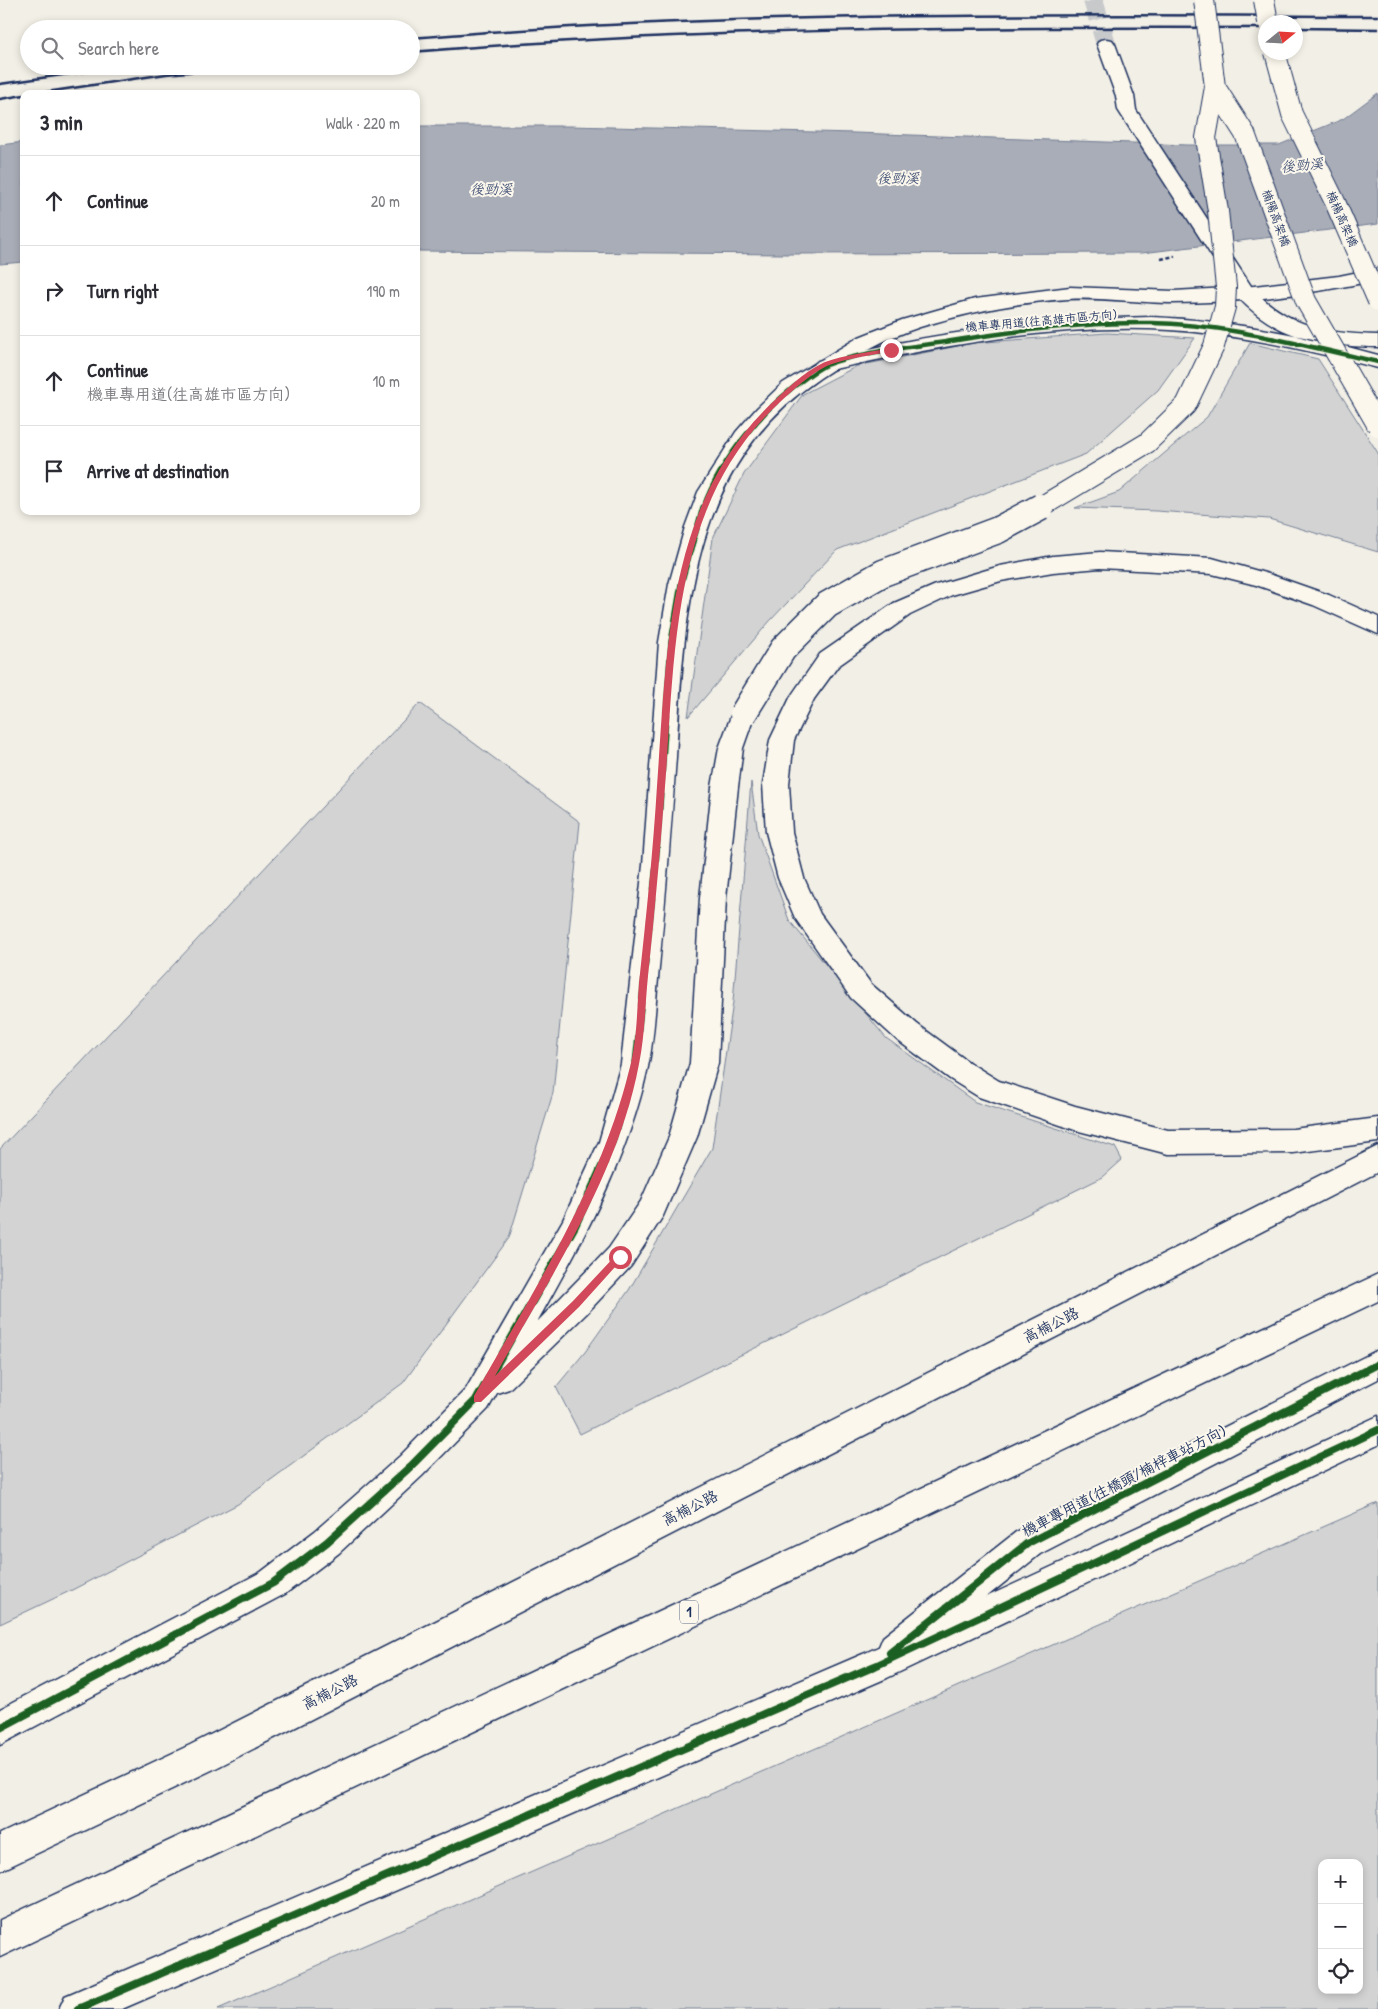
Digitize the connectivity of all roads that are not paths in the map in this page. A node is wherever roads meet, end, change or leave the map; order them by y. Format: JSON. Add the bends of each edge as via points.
{"nodes":[{"id":1,"x":1204,"y":0,"type":"edge"},
{"id":2,"x":1264,"y":0,"type":"edge"},
{"id":3,"x":1267,"y":15,"type":"edge"},
{"id":4,"x":1106,"y":44,"type":"tunnel mouth"},
{"id":5,"x":1277,"y":60,"type":"edge"},
{"id":6,"x":1215,"y":88,"type":"junction"},
{"id":7,"x":1378,"y":274,"type":"edge"},
{"id":8,"x":1245,"y":293,"type":"junction"},
{"id":9,"x":1378,"y":301,"type":"edge"},
{"id":10,"x":1378,"y":341,"type":"edge"},
{"id":11,"x":1378,"y":362,"type":"edge"},
{"id":12,"x":824,"y":364,"type":"junction"},
{"id":13,"x":1378,"y":426,"type":"edge"},
{"id":14,"x":1378,"y":626,"type":"edge"},
{"id":15,"x":1378,"y":1130,"type":"edge"},
{"id":16,"x":1378,"y":1158,"type":"edge"},
{"id":17,"x":1378,"y":1287,"type":"edge"},
{"id":18,"x":1378,"y":1364,"type":"edge"},
{"id":19,"x":478,"y":1399,"type":"junction"},
{"id":20,"x":1378,"y":1430,"type":"edge"},
{"id":21,"x":875,"y":1666,"type":"junction"},
{"id":22,"x":0,"y":1728,"type":"edge"},
{"id":23,"x":6,"y":1849,"type":"edge"},
{"id":24,"x":0,"y":1939,"type":"edge"},
{"id":25,"x":78,"y":2009,"type":"edge"}],
"edges":[{"from":1,"to":6,"type":"main road","name":"楠陽高架橋","bridge":true},
{"from":2,"to":3,"type":"main road","bridge":true},
{"from":4,"to":8,"type":"main road","bridge":true,"via":[[1127,110]]},
{"from":5,"to":9,"type":"main road","name":"楠楊高架橋","bridge":true,"via":[[1292,114]]},
{"from":6,"to":13,"type":"main road","name":"楠陽高架橋","bridge":true,"via":[[1245,134],[1306,301]]},
{"from":6,"to":19,"type":"main road","bridge":true,"via":[[1206,138],[1218,211],[1225,307],[1214,346],[1186,405],[1147,443],[1052,501],[998,530],[883,573],[827,605],[783,649],[743,714],[731,748],[713,898],[704,1062],[683,1137],[653,1207],[620,1257]]},
{"from":7,"to":8,"type":"main road"},
{"from":8,"to":10,"type":"main road","via":[[1262,311],[1301,330],[1332,337]]},
{"from":8,"to":12,"type":"main road","via":[[1174,297],[1070,293],[975,305],[909,324],[866,341]]},
{"from":11,"to":12,"type":"main road","name":"機車專用道(往高雄市區方向)","via":[[1235,331],[1152,323],[981,336]]},
{"from":12,"to":19,"type":"main road","via":[[792,388],[744,437],[709,492],[696,527],[681,584],[671,642],[656,865],[635,1064],[613,1142],[574,1226]]},
{"from":14,"to":15,"type":"main road","via":[[1321,600],[1264,580],[1212,566],[1158,561],[1100,560],[1026,569],[944,590],[902,609],[829,660],[803,696],[782,740],[776,784],[779,832],[790,878],[808,918],[861,991],[907,1032],[989,1089],[1075,1118],[1168,1142],[1293,1141]]},
{"from":16,"to":23,"type":"main road","name":"高楠公路","via":[[202,1757]]},
{"from":17,"to":24,"type":"main road","number":"1"},
{"from":18,"to":21,"type":"main road","name":"機車專用道(往橋頭/楠梓車站方向)","via":[[1028,1543]]},
{"from":19,"to":22,"type":"main road","via":[[348,1523],[273,1583]]},
{"from":20,"to":21,"type":"main road"},
{"from":21,"to":25,"type":"main road"}]}
